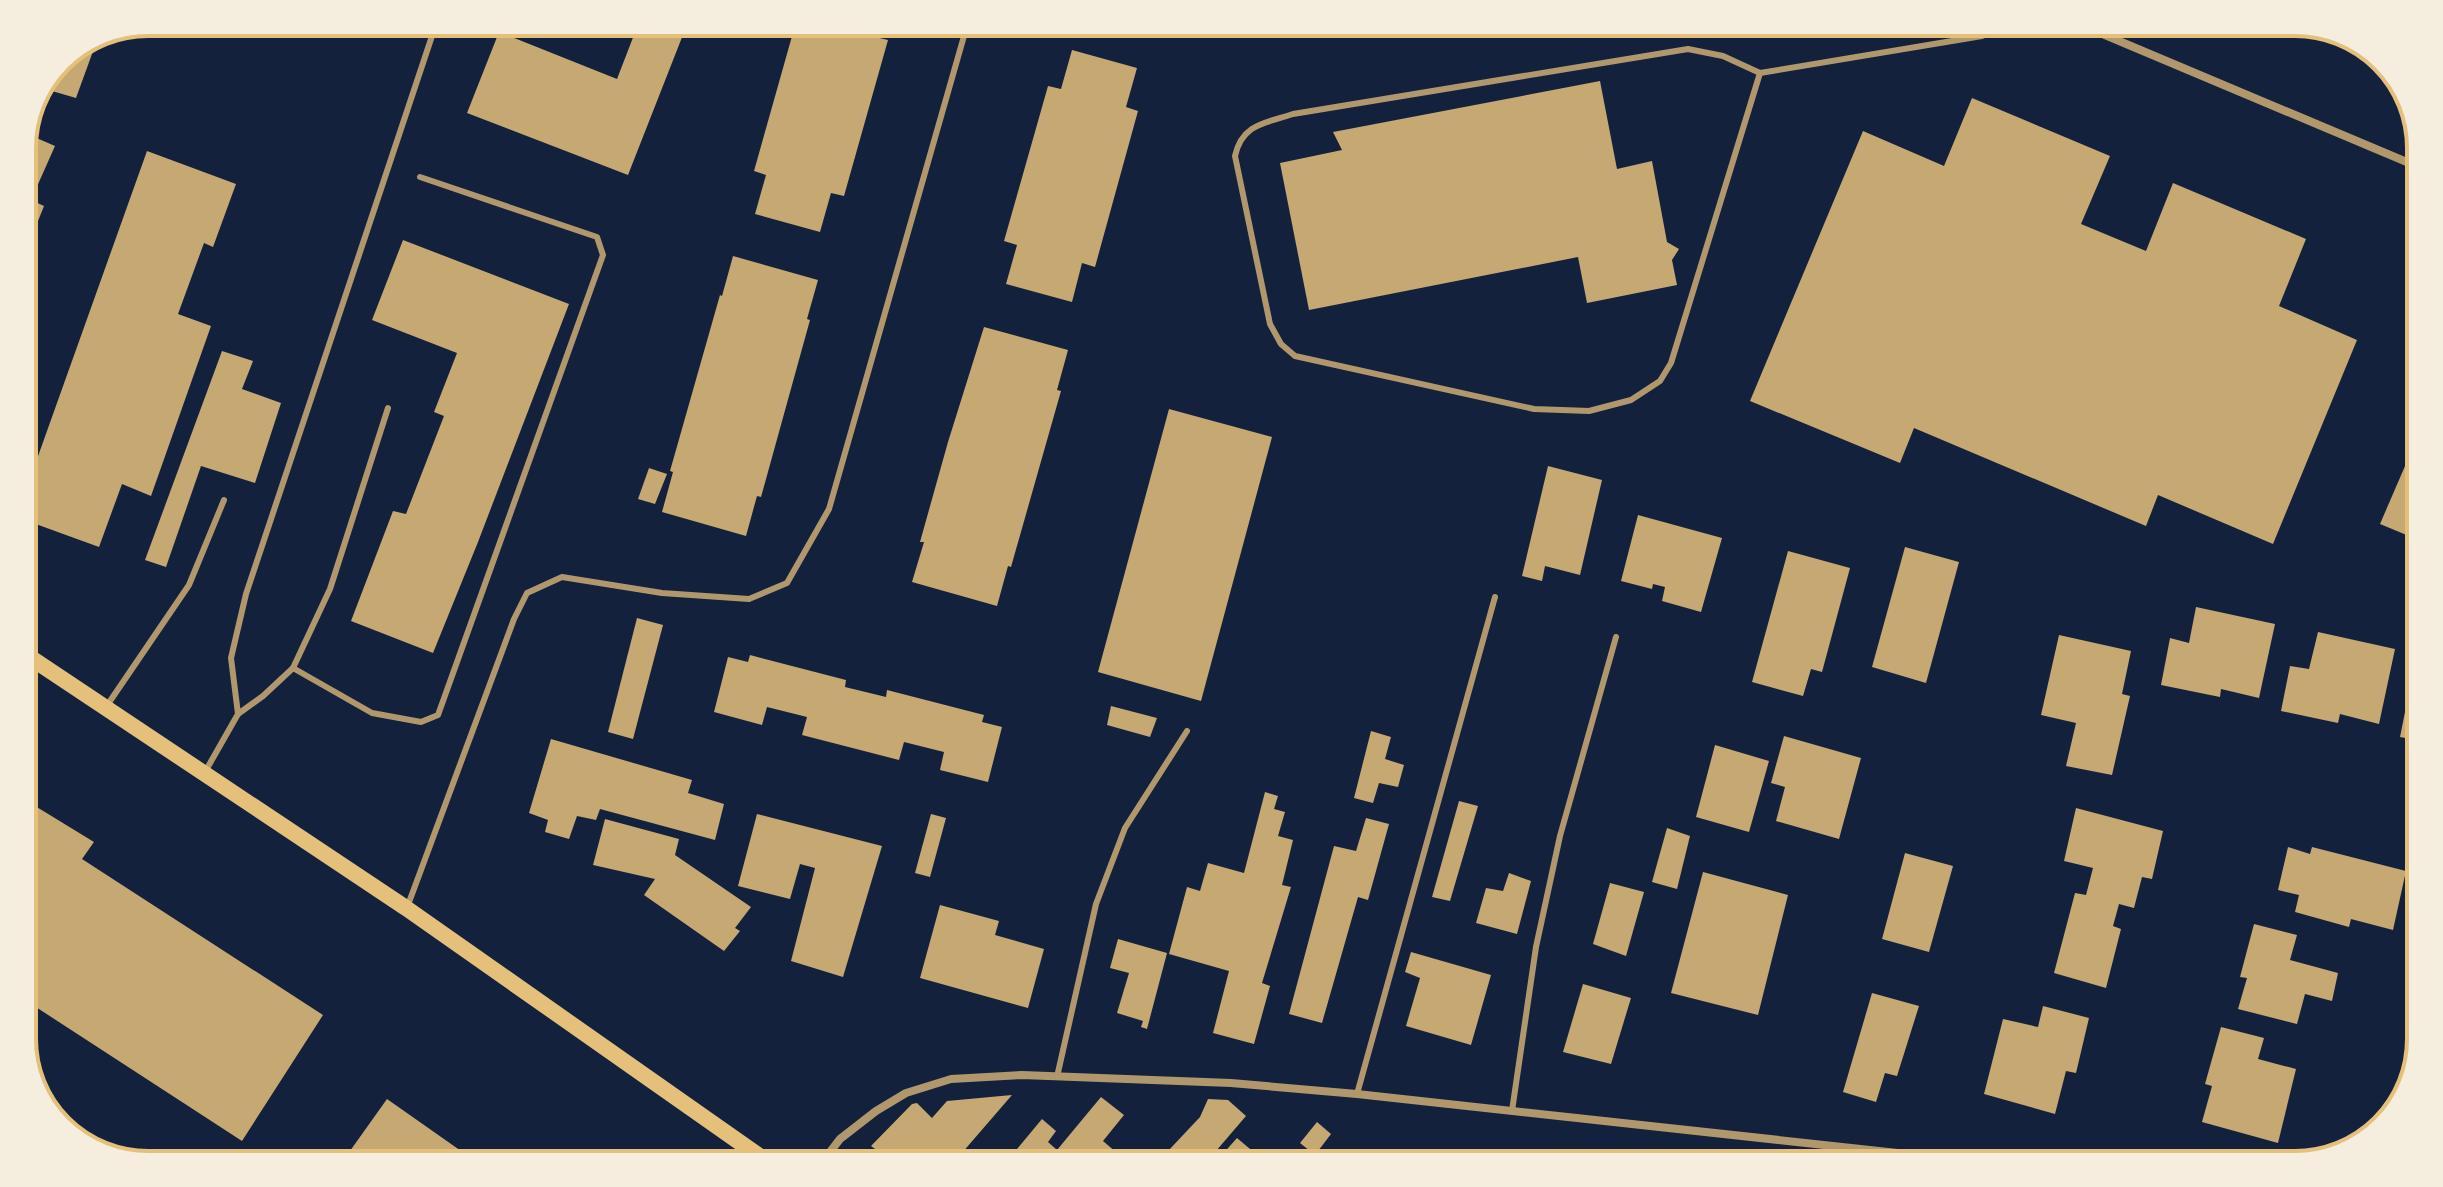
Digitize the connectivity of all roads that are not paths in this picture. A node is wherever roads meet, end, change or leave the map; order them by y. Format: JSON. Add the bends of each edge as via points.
{"nodes":[{"id":1,"x":432,"y":36,"type":"edge"},
{"id":2,"x":964,"y":36,"type":"edge"},
{"id":3,"x":1982,"y":36,"type":"edge"},
{"id":4,"x":2107,"y":36,"type":"edge"},
{"id":5,"x":1760,"y":73,"type":"junction"},
{"id":6,"x":2407,"y":162,"type":"edge"},
{"id":7,"x":420,"y":177,"type":"dead end"},
{"id":8,"x":388,"y":408,"type":"dead end"},
{"id":9,"x":224,"y":500,"type":"dead end"},
{"id":10,"x":1495,"y":597,"type":"dead end"},
{"id":11,"x":1616,"y":637,"type":"dead end"},
{"id":12,"x":36,"y":661,"type":"edge"},
{"id":13,"x":293,"y":668,"type":"junction"},
{"id":14,"x":106,"y":707,"type":"junction"},
{"id":15,"x":238,"y":714,"type":"junction"},
{"id":16,"x":1187,"y":731,"type":"dead end"},
{"id":17,"x":205,"y":772,"type":"junction"},
{"id":18,"x":406,"y":908,"type":"junction"},
{"id":19,"x":1057,"y":1077,"type":"junction"},
{"id":20,"x":1357,"y":1094,"type":"junction"},
{"id":21,"x":1512,"y":1111,"type":"junction"},
{"id":22,"x":752,"y":1151,"type":"edge"},
{"id":23,"x":831,"y":1151,"type":"edge"},
{"id":24,"x":1879,"y":1151,"type":"edge"}],
"edges":[{"from":1,"to":15,"type":"lane","via":[[246,594],[231,658]]},
{"from":2,"to":18,"type":"lane","via":[[829,509],[787,583],[749,599],[662,593],[562,577],[527,593]]},
{"from":3,"to":5,"type":"lane"},
{"from":4,"to":6,"type":"street"},
{"from":5,"to":5,"type":"lane","via":[[1723,56],[1688,49],[1293,114],[1252,127],[1238,140],[1235,156],[1270,324],[1295,356],[1534,409],[1589,411],[1631,400],[1660,381],[1671,363]]},
{"from":7,"to":13,"type":"lane","via":[[597,237],[603,255],[438,715],[421,722],[372,713]]},
{"from":8,"to":13,"type":"lane","via":[[330,589]]},
{"from":9,"to":14,"type":"lane","via":[[189,585]]},
{"from":10,"to":20,"type":"lane"},
{"from":11,"to":21,"type":"lane","via":[[1560,836],[1536,947]]},
{"from":12,"to":14,"type":"main road"},
{"from":13,"to":15,"type":"lane"},
{"from":14,"to":17,"type":"main road"},
{"from":15,"to":17,"type":"lane"},
{"from":16,"to":19,"type":"lane","via":[[1125,828],[1096,904]]},
{"from":17,"to":18,"type":"main road"},
{"from":18,"to":22,"type":"main road"},
{"from":19,"to":20,"type":"street"},
{"from":19,"to":23,"type":"street","via":[[951,1079],[906,1093],[876,1111]]},
{"from":20,"to":21,"type":"street"},
{"from":21,"to":24,"type":"street"}]}
